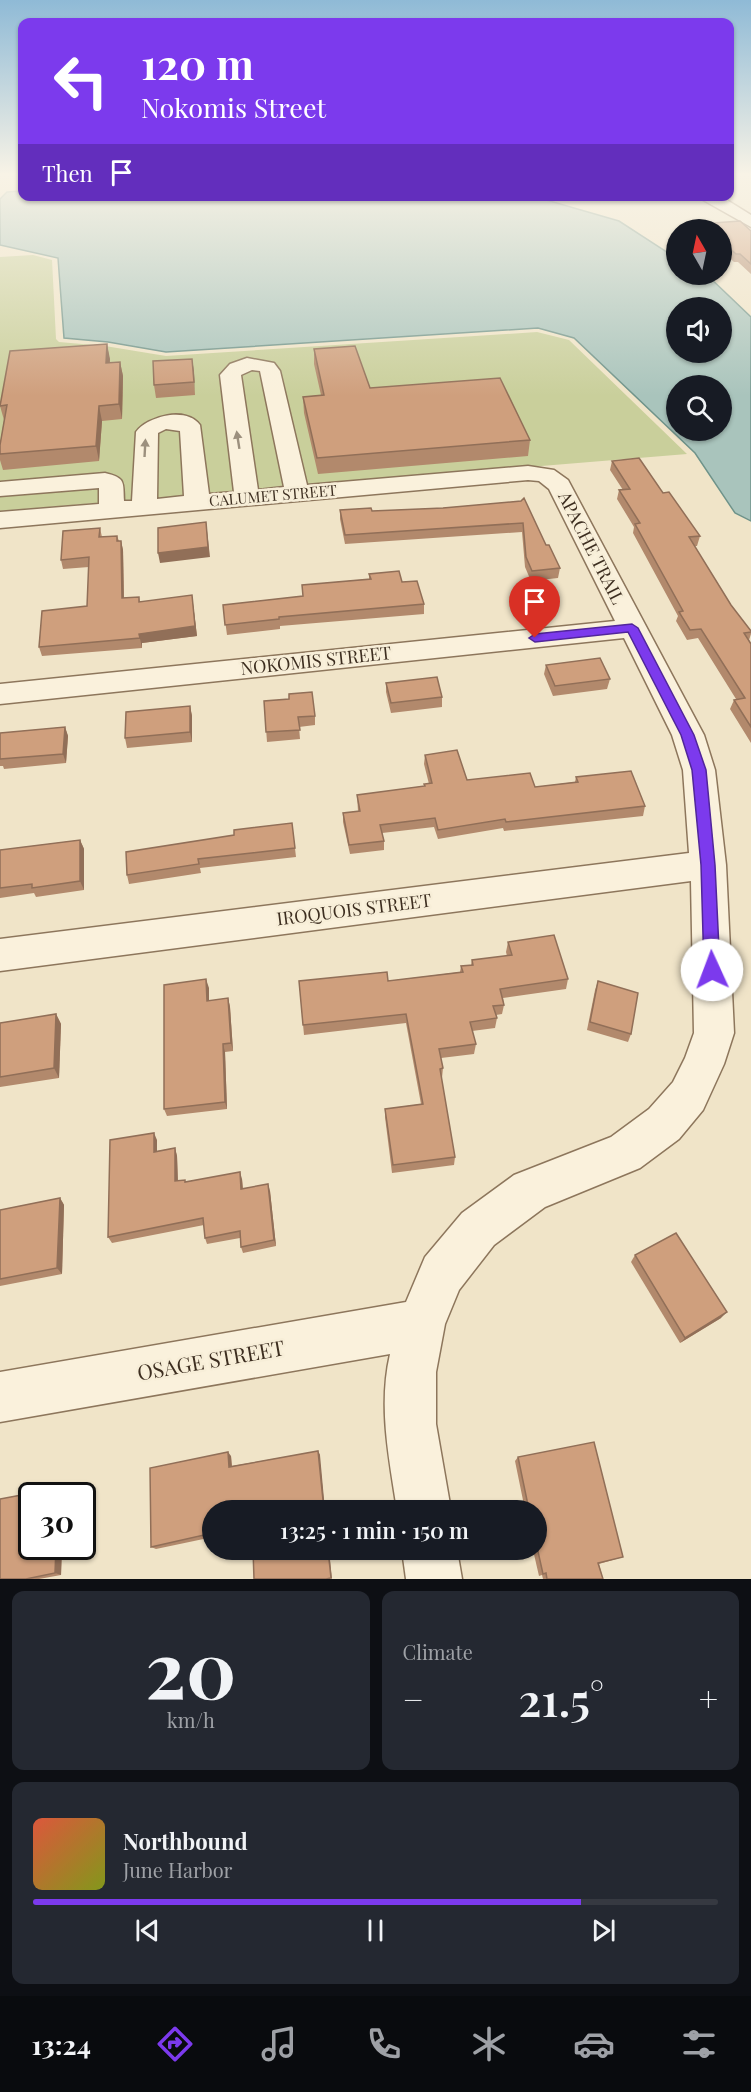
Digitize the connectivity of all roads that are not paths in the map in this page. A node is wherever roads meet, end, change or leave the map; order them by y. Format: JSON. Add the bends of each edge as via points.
{"nodes":[{"id":1,"x":546,"y":475,"type":"joint"},
{"id":2,"x":0,"y":489,"type":"edge"},
{"id":3,"x":297,"y":494,"type":"junction"},
{"id":4,"x":247,"y":498,"type":"junction"},
{"id":5,"x":197,"y":502,"type":"junction"},
{"id":6,"x":144,"y":507,"type":"junction"},
{"id":7,"x":112,"y":510,"type":"junction"},
{"id":8,"x":0,"y":520,"type":"edge"},
{"id":9,"x":632,"y":628,"type":"junction"},
{"id":10,"x":0,"y":694,"type":"edge"},
{"id":11,"x":708,"y":865,"type":"junction"},
{"id":12,"x":0,"y":955,"type":"edge"},
{"id":13,"x":421,"y":1324,"type":"junction"},
{"id":14,"x":0,"y":1397,"type":"edge"},
{"id":15,"x":421,"y":1500,"type":"edge"},
{"id":16,"x":431,"y":1560,"type":"edge"},
{"id":17,"x":434,"y":1579,"type":"edge"}],
"edges":[{"from":1,"to":3,"type":"street","name":"CALUMET STREET","via":[[528,473]]},
{"from":1,"to":9,"type":"street","name":"APACHE TRAIL","via":[[559,485]]},
{"from":2,"to":7,"type":"street","via":[[105,480],[111,482]]},
{"from":3,"to":4,"type":"street","name":"CALUMET STREET"},
{"from":4,"to":3,"type":"street","one_way":true,"via":[[230,375],[245,365],[260,364],[270,371]]},
{"from":4,"to":5,"type":"street","name":"CALUMET STREET"},
{"from":5,"to":6,"type":"street","name":"CALUMET STREET"},
{"from":6,"to":5,"type":"street","one_way":true,"via":[[147,432],[167,423],[189,425]]},
{"from":6,"to":7,"type":"street","name":"CALUMET STREET"},
{"from":7,"to":8,"type":"street","name":"CALUMET STREET"},
{"from":9,"to":10,"type":"street","name":"NOKOMIS STREET"},
{"from":9,"to":11,"type":"street","name":"APACHE TRAIL","via":[[687,735],[699,770]]},
{"from":11,"to":12,"type":"street","name":"IROQUOIS STREET"},
{"from":11,"to":13,"type":"street","name":"APACHE TRAIL","via":[[714,1034],[688,1096],[664,1124],[625,1153],[530,1191],[478,1229],[442,1274]]},
{"from":13,"to":14,"type":"street","name":"OSAGE STREET"},
{"from":13,"to":15,"type":"street","name":"APACHE TRAIL","via":[[411,1372],[410,1424]]},
{"from":16,"to":17,"type":"street"}]}
